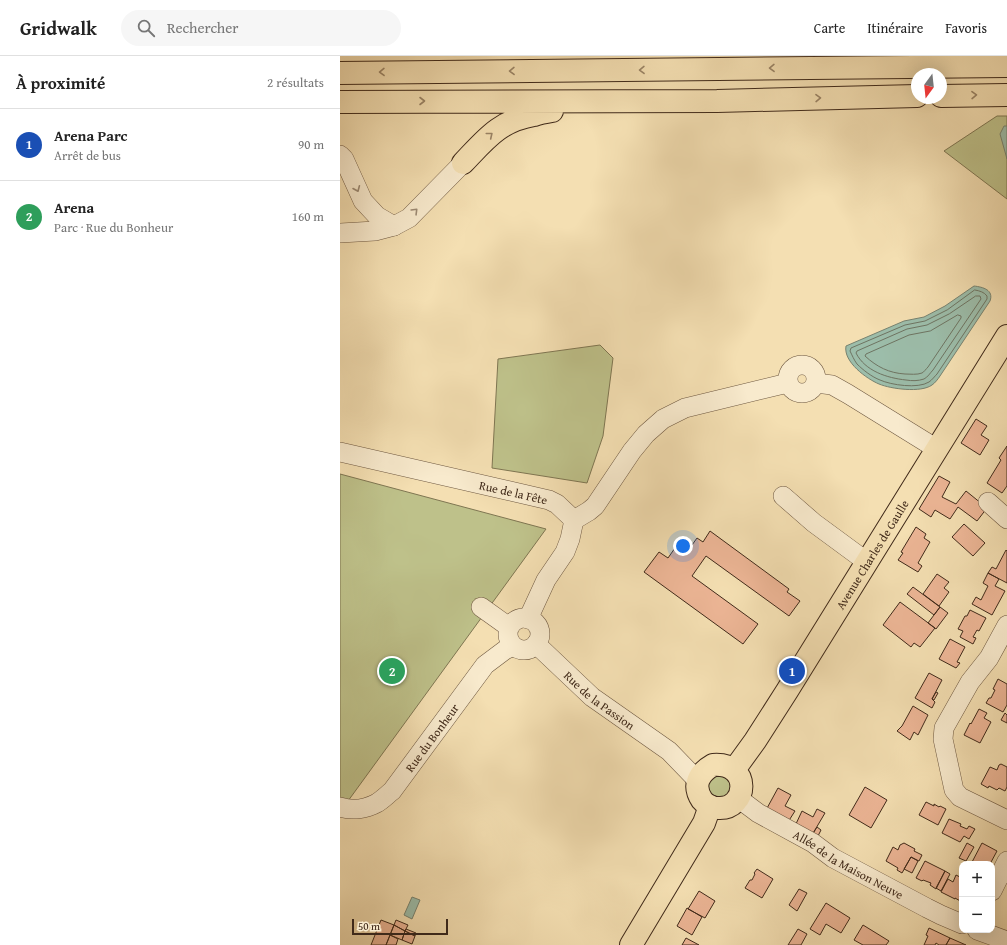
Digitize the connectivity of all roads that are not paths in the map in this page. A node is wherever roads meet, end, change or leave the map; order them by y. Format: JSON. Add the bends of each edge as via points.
{"nodes":[{"id":1,"x":1007,"y":66,"type":"edge"},
{"id":2,"x":340,"y":73,"type":"edge"},
{"id":3,"x":1007,"y":95,"type":"edge"},
{"id":4,"x":911,"y":96,"type":"edge"},
{"id":5,"x":947,"y":96,"type":"edge"},
{"id":6,"x":717,"y":101,"type":"junction"},
{"id":7,"x":340,"y":102,"type":"edge"},
{"id":8,"x":340,"y":155,"type":"edge"},
{"id":9,"x":463,"y":163,"type":"joint"},
{"id":10,"x":340,"y":218,"type":"edge"},
{"id":11,"x":394,"y":226,"type":"junction"},
{"id":12,"x":359,"y":232,"type":"junction"},
{"id":13,"x":340,"y":233,"type":"edge"},
{"id":14,"x":1007,"y":336,"type":"edge"},
{"id":15,"x":937,"y":450,"type":"junction"},
{"id":16,"x":340,"y":452,"type":"edge"},
{"id":17,"x":783,"y":496,"type":"dead end"},
{"id":18,"x":988,"y":502,"type":"dead end"},
{"id":19,"x":1007,"y":519,"type":"edge"},
{"id":20,"x":574,"y":520,"type":"junction"},
{"id":21,"x":867,"y":562,"type":"junction"},
{"id":22,"x":481,"y":607,"type":"dead end"},
{"id":23,"x":528,"y":620,"type":"junction"},
{"id":24,"x":1007,"y":625,"type":"edge"},
{"id":25,"x":509,"y":627,"type":"junction"},
{"id":26,"x":536,"y":644,"type":"junction"},
{"id":27,"x":513,"y":646,"type":"junction"},
{"id":28,"x":734,"y":770,"type":"junction"},
{"id":29,"x":704,"y":774,"type":"junction"},
{"id":30,"x":738,"y":798,"type":"junction"},
{"id":31,"x":710,"y":806,"type":"junction"},
{"id":32,"x":340,"y":808,"type":"edge"},
{"id":33,"x":1007,"y":820,"type":"edge"},
{"id":34,"x":1007,"y":861,"type":"edge"},
{"id":35,"x":995,"y":885,"type":"edge"},
{"id":36,"x":959,"y":923,"type":"edge"},
{"id":37,"x":985,"y":933,"type":"edge"},
{"id":38,"x":1007,"y":941,"type":"edge"},
{"id":39,"x":630,"y":945,"type":"edge"}],
"edges":[{"from":1,"to":2,"type":"main road","one_way":true},
{"from":5,"to":3,"type":"main road","one_way":true},
{"from":6,"to":4,"type":"main road","one_way":true},
{"from":7,"to":6,"type":"main road","one_way":true},
{"from":9,"to":6,"type":"main road","one_way":true,"via":[[488,136],[521,117],[549,112],[650,108]]},
{"from":8,"to":11,"type":"street","one_way":true,"via":[[363,201],[377,216]]},
{"from":11,"to":9,"type":"street","one_way":true,"via":[[408,218]]},
{"from":10,"to":12,"type":"street"},
{"from":11,"to":12,"type":"street"},
{"from":12,"to":13,"type":"street"},
{"from":14,"to":15,"type":"main road","name":"Avenue Charles de Gaulle"},
{"from":15,"to":20,"type":"street","via":[[832,385],[816,383],[816,373],[813,369],[800,365],[792,370],[788,383],[685,408],[663,419],[637,445],[595,506]]},
{"from":15,"to":21,"type":"main road","name":"Avenue Charles de Gaulle"},
{"from":16,"to":20,"type":"street","name":"Rue de la Fête","via":[[549,500]]},
{"from":17,"to":21,"type":"street","via":[[814,523]]},
{"from":18,"to":19,"type":"street"},
{"from":20,"to":23,"type":"street","via":[[565,552],[546,580]]},
{"from":21,"to":28,"type":"main road","name":"Avenue Charles de Gaulle","via":[[746,756]]},
{"from":22,"to":25,"type":"street"},
{"from":23,"to":25,"type":"street","via":[[521,618]]},
{"from":23,"to":26,"type":"street","via":[[538,628],[539,639]]},
{"from":24,"to":33,"type":"street","via":[[944,728],[944,739],[954,790],[960,797]]},
{"from":25,"to":27,"type":"street","via":[[508,637]]},
{"from":26,"to":27,"type":"street","via":[[528,650]]},
{"from":26,"to":29,"type":"street","name":"Rue de la Passion","via":[[592,697]]},
{"from":27,"to":32,"type":"street","name":"Rue du Bonheur","via":[[485,665],[392,791],[378,803],[362,809]]},
{"from":28,"to":29,"type":"main road","via":[[728,766],[714,765]]},
{"from":28,"to":30,"type":"main road","via":[[741,780],[742,787]]},
{"from":29,"to":31,"type":"main road","via":[[698,788],[700,796]]},
{"from":30,"to":31,"type":"main road","via":[[729,807]]},
{"from":30,"to":36,"type":"street","name":"Allée de la Maison Neuve","via":[[758,813],[813,843],[833,858]]},
{"from":31,"to":39,"type":"main road","via":[[704,823]]},
{"from":34,"to":35,"type":"street"},
{"from":37,"to":38,"type":"street"}]}
